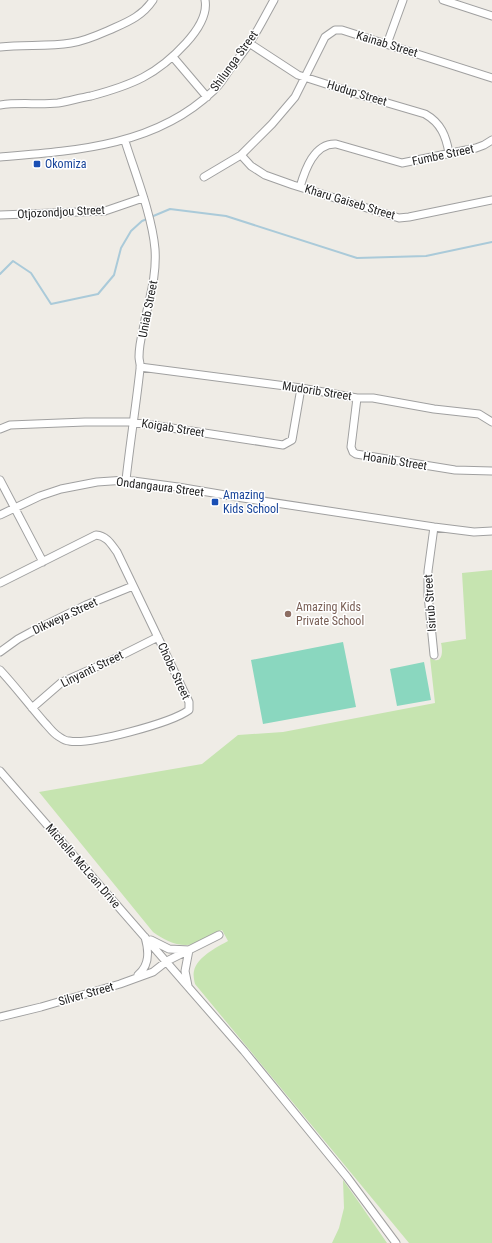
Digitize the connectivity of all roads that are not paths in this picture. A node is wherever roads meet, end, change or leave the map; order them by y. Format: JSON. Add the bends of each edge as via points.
{"nodes":[{"id":1,"x":153,"y":0,"type":"edge"},
{"id":2,"x":205,"y":0,"type":"edge"},
{"id":3,"x":274,"y":0,"type":"edge"},
{"id":4,"x":403,"y":0,"type":"edge"},
{"id":5,"x":443,"y":0,"type":"edge"},
{"id":6,"x":492,"y":16,"type":"edge"},
{"id":7,"x":250,"y":43,"type":"junction"},
{"id":8,"x":387,"y":44,"type":"junction"},
{"id":9,"x":0,"y":47,"type":"edge"},
{"id":10,"x":173,"y":57,"type":"junction"},
{"id":11,"x":306,"y":77,"type":"junction"},
{"id":12,"x":492,"y":78,"type":"edge"},
{"id":13,"x":207,"y":97,"type":"junction"},
{"id":14,"x":0,"y":105,"type":"edge"},
{"id":15,"x":125,"y":140,"type":"junction"},
{"id":16,"x":492,"y":140,"type":"edge"},
{"id":17,"x":449,"y":153,"type":"junction"},
{"id":18,"x":241,"y":155,"type":"junction"},
{"id":19,"x":0,"y":157,"type":"edge"},
{"id":20,"x":204,"y":177,"type":"dead end"},
{"id":21,"x":300,"y":187,"type":"junction"},
{"id":22,"x":143,"y":198,"type":"junction"},
{"id":23,"x":492,"y":200,"type":"edge"},
{"id":24,"x":0,"y":215,"type":"edge"},
{"id":25,"x":140,"y":366,"type":"junction"},
{"id":26,"x":301,"y":388,"type":"junction"},
{"id":27,"x":358,"y":398,"type":"junction"},
{"id":28,"x":132,"y":422,"type":"junction"},
{"id":29,"x":492,"y":422,"type":"edge"},
{"id":30,"x":0,"y":429,"type":"edge"},
{"id":31,"x":492,"y":471,"type":"edge"},
{"id":32,"x":0,"y":480,"type":"edge"},
{"id":33,"x":126,"y":480,"type":"junction"},
{"id":34,"x":14,"y":508,"type":"junction"},
{"id":35,"x":0,"y":515,"type":"edge"},
{"id":36,"x":434,"y":527,"type":"junction"},
{"id":37,"x":492,"y":531,"type":"edge"},
{"id":38,"x":43,"y":562,"type":"junction"},
{"id":39,"x":0,"y":583,"type":"edge"},
{"id":40,"x":133,"y":586,"type":"junction"},
{"id":41,"x":158,"y":637,"type":"junction"},
{"id":42,"x":0,"y":652,"type":"edge"},
{"id":43,"x":434,"y":655,"type":"dead end"},
{"id":44,"x":0,"y":670,"type":"edge"},
{"id":45,"x":32,"y":708,"type":"junction"},
{"id":46,"x":0,"y":771,"type":"edge"},
{"id":47,"x":144,"y":935,"type":"junction"},
{"id":48,"x":219,"y":935,"type":"dead end"},
{"id":49,"x":190,"y":950,"type":"junction"},
{"id":50,"x":167,"y":961,"type":"junction"},
{"id":51,"x":134,"y":978,"type":"junction"},
{"id":52,"x":189,"y":988,"type":"junction"},
{"id":53,"x":0,"y":1017,"type":"edge"},
{"id":54,"x":396,"y":1243,"type":"edge"}],
"edges":[{"from":1,"to":9,"type":"street","via":[[135,18],[87,39],[65,44]]},
{"from":2,"to":10,"type":"street","via":[[205,12],[194,36]]},
{"from":3,"to":7,"type":"street","name":"Shilunga Street"},
{"from":4,"to":8,"type":"street"},
{"from":5,"to":6,"type":"street"},
{"from":7,"to":11,"type":"street","name":"Hudup Street","via":[[294,73]]},
{"from":7,"to":13,"type":"street","name":"Shilunga Street"},
{"from":8,"to":11,"type":"street","name":"Kainab Street","via":[[335,30],[325,36]]},
{"from":8,"to":12,"type":"street","name":"Kainab Street"},
{"from":10,"to":13,"type":"street"},
{"from":10,"to":14,"type":"street","via":[[148,75],[118,88],[58,103]]},
{"from":11,"to":17,"type":"street","name":"Hudup Street","via":[[425,114],[442,129]]},
{"from":11,"to":18,"type":"street","name":"Kainab Street","via":[[286,108]]},
{"from":13,"to":15,"type":"street","name":"Shilunga Street","via":[[168,123]]},
{"from":15,"to":19,"type":"street","name":"Shilunga Street","via":[[88,148]]},
{"from":15,"to":22,"type":"street","name":"Uniab Street"},
{"from":16,"to":17,"type":"street","name":"Fumbe Street","via":[[480,147]]},
{"from":17,"to":21,"type":"street","name":"Fumbe Street","via":[[402,163],[330,144],[311,159]]},
{"from":18,"to":20,"type":"street","name":"Kainab Street"},
{"from":18,"to":21,"type":"street","name":"Kharu Gaiseb Street","via":[[261,173]]},
{"from":21,"to":23,"type":"street","name":"Kharu Gaiseb Street","via":[[399,218]]},
{"from":22,"to":24,"type":"street","name":"Otjozondjou Street","via":[[105,212]]},
{"from":22,"to":25,"type":"street","name":"Uniab Street","via":[[152,230],[155,267],[143,329]]},
{"from":25,"to":26,"type":"street","name":"Mudorib Street"},
{"from":25,"to":28,"type":"street","name":"Uniab Street"},
{"from":26,"to":27,"type":"street","name":"Mudorib Street"},
{"from":26,"to":28,"type":"street","name":"Koigab Street","via":[[292,440],[283,445]]},
{"from":27,"to":29,"type":"street","name":"Mudorib Street","via":[[479,414]]},
{"from":27,"to":31,"type":"street","name":"Hoanib Street","via":[[351,446],[356,454],[455,470]]},
{"from":28,"to":30,"type":"street","name":"Koigab Street","via":[[10,425]]},
{"from":28,"to":33,"type":"street","name":"Uniab Street"},
{"from":32,"to":34,"type":"street"},
{"from":33,"to":34,"type":"street","name":"Ondangaura Street","via":[[61,489]]},
{"from":33,"to":36,"type":"street","name":"Ondangaura Street"},
{"from":34,"to":35,"type":"street","name":"Ondangaura Street"},
{"from":34,"to":38,"type":"street"},
{"from":36,"to":37,"type":"street","name":"Ondangaura Street","via":[[474,532]]},
{"from":36,"to":43,"type":"street","name":"Isirub Street","via":[[428,571]]},
{"from":38,"to":39,"type":"street","name":"Chobe Street"},
{"from":38,"to":40,"type":"street","name":"Chobe Street","via":[[96,535],[103,536],[117,552]]},
{"from":40,"to":41,"type":"street","name":"Chobe Street"},
{"from":40,"to":42,"type":"street","name":"Dikweya Street","via":[[86,605],[31,632]]},
{"from":41,"to":45,"type":"street","name":"Linyanti Street","via":[[62,682]]},
{"from":41,"to":45,"type":"street","name":"Chobe Street","via":[[189,702],[188,710],[184,714],[126,733],[76,742],[58,736]]},
{"from":44,"to":45,"type":"street","name":"Chobe Street"},
{"from":46,"to":47,"type":"street","name":"Michelle McLean Drive"},
{"from":47,"to":49,"type":"street","via":[[169,949]]},
{"from":47,"to":50,"type":"street","name":"Michelle McLean Drive"},
{"from":47,"to":51,"type":"street","via":[[148,948],[146,964],[143,971]]},
{"from":48,"to":49,"type":"street","name":"Silver Street"},
{"from":49,"to":50,"type":"street","name":"Silver Street"},
{"from":49,"to":52,"type":"street","via":[[185,971]]},
{"from":50,"to":51,"type":"street","name":"Silver Street","via":[[153,972]]},
{"from":50,"to":52,"type":"street","name":"Michelle McLean Drive"},
{"from":51,"to":53,"type":"street","name":"Silver Street"},
{"from":52,"to":54,"type":"street","name":"Michelle McLean Drive","via":[[347,1177]]}]}
